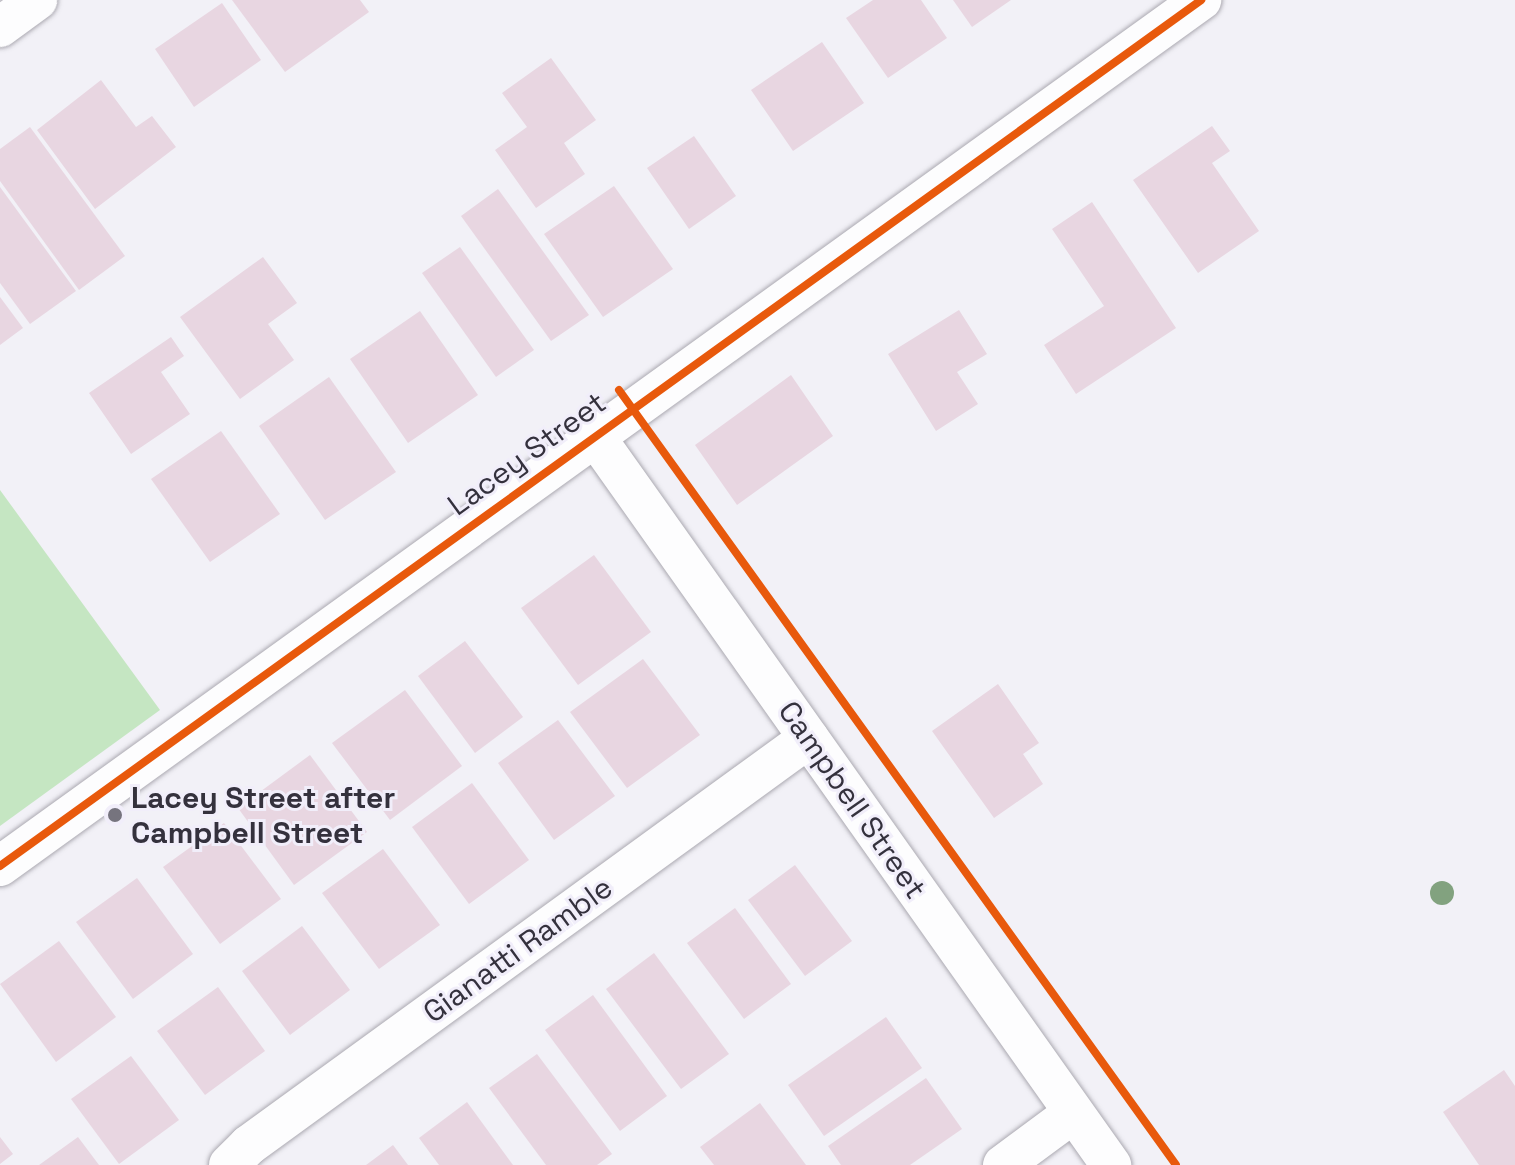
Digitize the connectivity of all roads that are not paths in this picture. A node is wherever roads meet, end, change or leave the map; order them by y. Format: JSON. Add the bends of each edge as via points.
{"nodes":[{"id":1,"x":37,"y":0,"type":"edge"},
{"id":2,"x":1201,"y":0,"type":"edge"},
{"id":3,"x":0,"y":27,"type":"edge"},
{"id":4,"x":594,"y":435,"type":"junction"},
{"id":5,"x":809,"y":738,"type":"junction"},
{"id":6,"x":0,"y":866,"type":"edge"},
{"id":7,"x":1072,"y":1114,"type":"junction"},
{"id":8,"x":229,"y":1165,"type":"edge"},
{"id":9,"x":1003,"y":1165,"type":"edge"},
{"id":10,"x":1111,"y":1165,"type":"edge"}],
"edges":[{"from":1,"to":3,"type":"street"},
{"from":2,"to":4,"type":"street","name":"Lacey Street"},
{"from":4,"to":5,"type":"street","name":"Campbell Street"},
{"from":4,"to":6,"type":"street","name":"Lacey Street"},
{"from":5,"to":7,"type":"street","name":"Campbell Street"},
{"from":5,"to":8,"type":"street","name":"Gianatti Ramble","via":[[249,1145]]},
{"from":7,"to":9,"type":"street"},
{"from":7,"to":10,"type":"street","name":"Campbell Street"}]}
